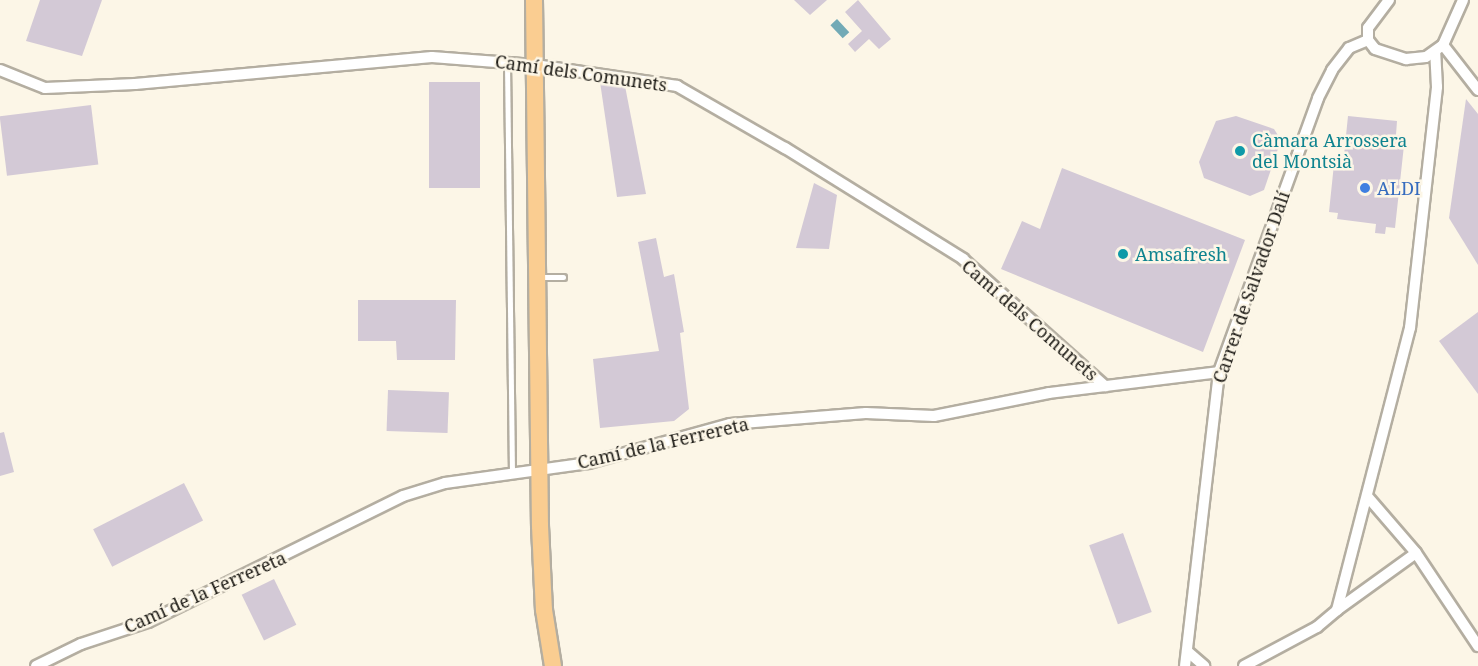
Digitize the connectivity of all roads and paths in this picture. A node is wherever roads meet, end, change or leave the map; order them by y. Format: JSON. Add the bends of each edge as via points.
{"nodes":[{"id":1,"x":534,"y":0,"type":"edge"},
{"id":2,"x":1389,"y":0,"type":"edge"},
{"id":3,"x":1463,"y":0,"type":"edge"},
{"id":4,"x":1368,"y":40,"type":"junction"},
{"id":5,"x":1439,"y":49,"type":"junction"},
{"id":6,"x":507,"y":63,"type":"junction"},
{"id":7,"x":535,"y":65,"type":"junction"},
{"id":8,"x":0,"y":70,"type":"edge"},
{"id":9,"x":1478,"y":90,"type":"edge"},
{"id":10,"x":537,"y":277,"type":"junction"},
{"id":11,"x":562,"y":277,"type":"dead end"},
{"id":12,"x":1219,"y":372,"type":"junction"},
{"id":13,"x":1105,"y":386,"type":"junction"},
{"id":14,"x":539,"y":468,"type":"junction"},
{"id":15,"x":512,"y":472,"type":"junction"},
{"id":16,"x":1367,"y":496,"type":"junction"},
{"id":17,"x":1416,"y":553,"type":"junction"},
{"id":18,"x":1337,"y":610,"type":"junction"},
{"id":19,"x":1478,"y":646,"type":"edge"},
{"id":20,"x":1187,"y":651,"type":"junction"},
{"id":21,"x":36,"y":666,"type":"edge"},
{"id":22,"x":553,"y":666,"type":"edge"},
{"id":23,"x":1185,"y":666,"type":"edge"},
{"id":24,"x":1204,"y":666,"type":"edge"},
{"id":25,"x":1244,"y":666,"type":"edge"}],
"edges":[{"from":1,"to":7,"type":"main road"},
{"from":2,"to":4,"type":"street","via":[[1368,28]]},
{"from":3,"to":5,"type":"street"},
{"from":4,"to":5,"type":"street","via":[[1376,49],[1406,59]]},
{"from":4,"to":12,"type":"street","name":"Carrer de Salvador Dalí","via":[[1349,48],[1318,98]]},
{"from":5,"to":9,"type":"street"},
{"from":5,"to":16,"type":"street","via":[[1410,328]]},
{"from":6,"to":7,"type":"street","name":"Camí dels Comunets"},
{"from":6,"to":8,"type":"street","name":"Camí dels Comunets","via":[[432,57],[135,84],[45,87]]},
{"from":6,"to":15,"type":"lane"},
{"from":7,"to":10,"type":"main road"},
{"from":7,"to":13,"type":"street","name":"Camí dels Comunets","via":[[640,78],[680,88],[963,259]]},
{"from":10,"to":11,"type":"lane"},
{"from":10,"to":14,"type":"main road"},
{"from":12,"to":13,"type":"street","name":"Camí de la Ferrereta"},
{"from":12,"to":20,"type":"street","name":"Carrer de Salvador Dalí"},
{"from":13,"to":14,"type":"street","name":"Camí de la Ferrereta","via":[[933,416],[866,413],[730,424],[589,463]]},
{"from":14,"to":15,"type":"street","name":"Camí de la Ferrereta"},
{"from":14,"to":22,"type":"main road","via":[[544,610]]},
{"from":15,"to":21,"type":"street","name":"Camí de la Ferrereta","via":[[445,483],[403,496],[159,617],[81,644]]},
{"from":16,"to":17,"type":"street"},
{"from":16,"to":18,"type":"street"},
{"from":17,"to":18,"type":"street"},
{"from":17,"to":19,"type":"street"},
{"from":18,"to":25,"type":"street","via":[[1317,627]]},
{"from":20,"to":23,"type":"street","name":"Carrer de Salvador Dalí"},
{"from":20,"to":24,"type":"street"}]}
